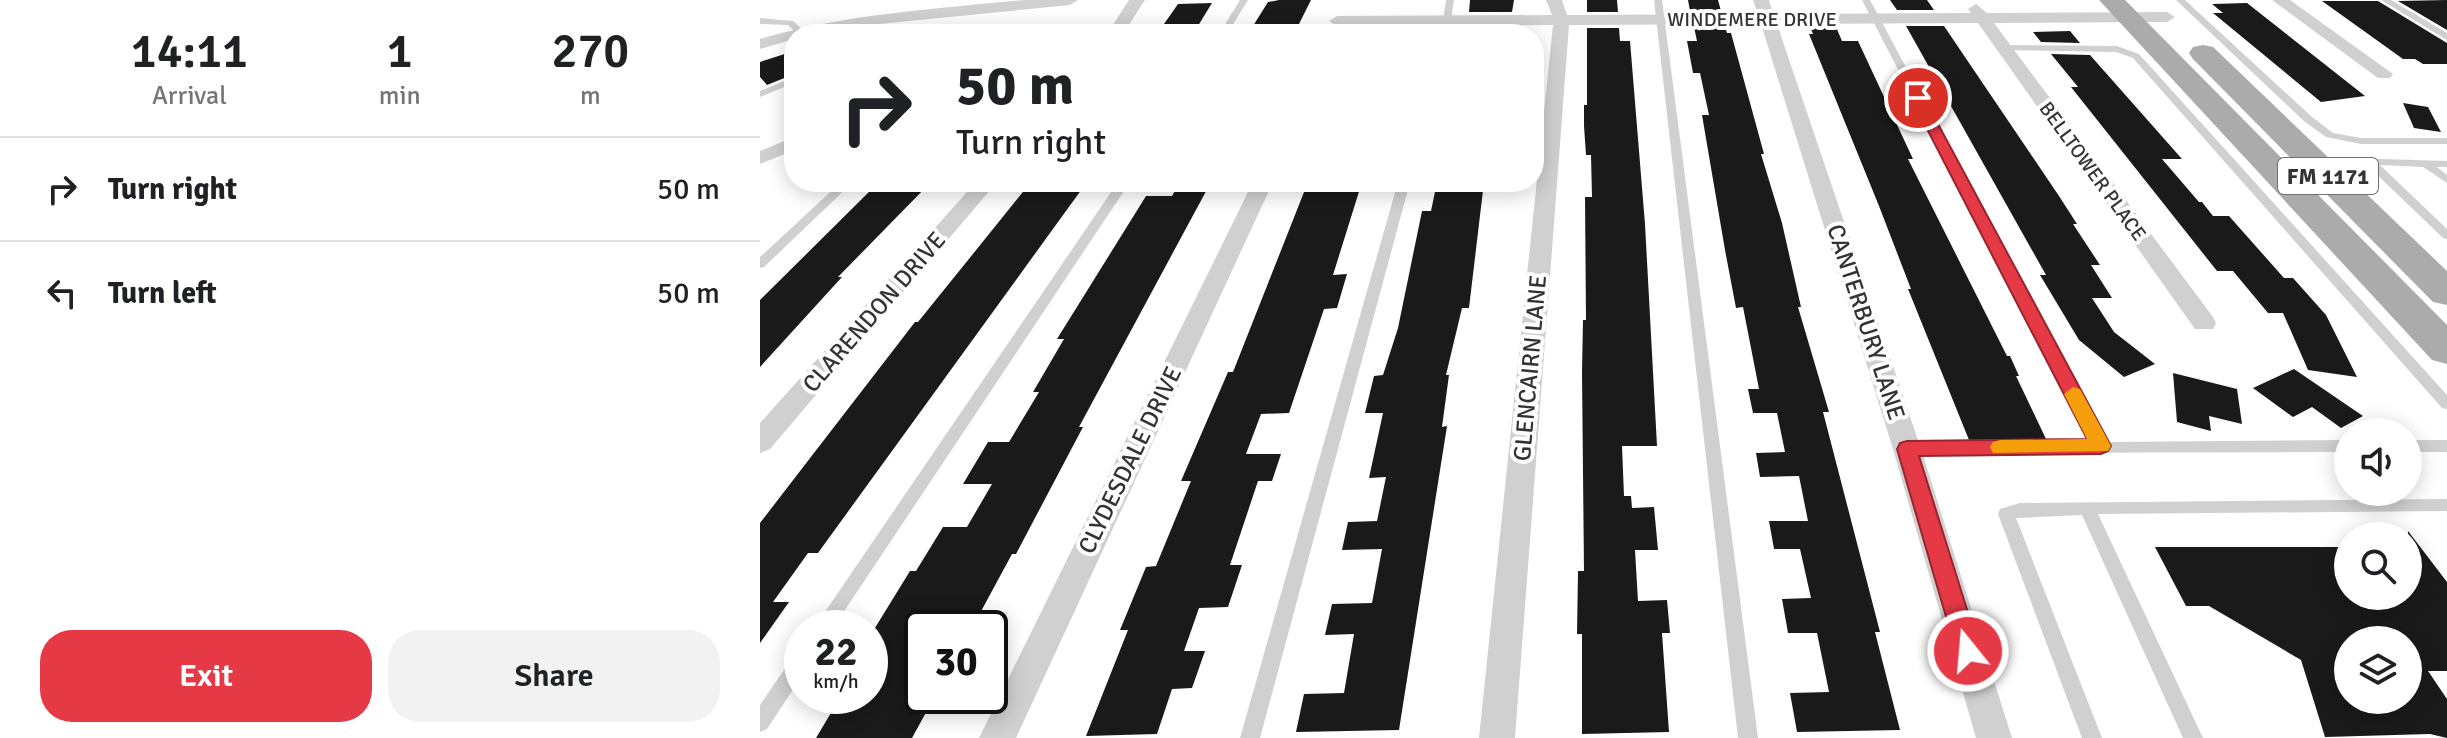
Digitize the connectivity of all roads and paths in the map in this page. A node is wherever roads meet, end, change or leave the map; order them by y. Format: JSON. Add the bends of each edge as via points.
{"nodes":[{"id":1,"x":1070,"y":0,"type":"edge"},
{"id":2,"x":1137,"y":0,"type":"edge"},
{"id":3,"x":1244,"y":0,"type":"edge"},
{"id":4,"x":1346,"y":0,"type":"edge"},
{"id":5,"x":1450,"y":0,"type":"edge"},
{"id":6,"x":1658,"y":0,"type":"edge"},
{"id":7,"x":1866,"y":0,"type":"edge"},
{"id":8,"x":1969,"y":0,"type":"edge"},
{"id":9,"x":2280,"y":0,"type":"edge"},
{"id":10,"x":2385,"y":0,"type":"edge"},
{"id":11,"x":1014,"y":2,"type":"edge"},
{"id":12,"x":993,"y":3,"type":"edge"},
{"id":13,"x":2147,"y":7,"type":"edge"},
{"id":14,"x":1557,"y":10,"type":"edge"},
{"id":15,"x":1764,"y":10,"type":"edge"},
{"id":16,"x":1982,"y":18,"type":"junction"},
{"id":17,"x":1661,"y":19,"type":"junction"},
{"id":18,"x":1876,"y":19,"type":"junction"},
{"id":19,"x":760,"y":21,"type":"edge"},
{"id":20,"x":791,"y":24,"type":"edge"},
{"id":21,"x":852,"y":24,"type":"edge"},
{"id":22,"x":1121,"y":24,"type":"edge"},
{"id":23,"x":1229,"y":24,"type":"edge"},
{"id":24,"x":1335,"y":24,"type":"edge"},
{"id":25,"x":1447,"y":24,"type":"edge"},
{"id":26,"x":1466,"y":24,"type":"edge"},
{"id":27,"x":2447,"y":37,"type":"edge"},
{"id":28,"x":784,"y":38,"type":"edge"},
{"id":29,"x":760,"y":44,"type":"edge"},
{"id":30,"x":2004,"y":48,"type":"junction"},
{"id":31,"x":2384,"y":74,"type":"dead end"},
{"id":32,"x":784,"y":84,"type":"edge"},
{"id":33,"x":760,"y":94,"type":"edge"},
{"id":34,"x":2447,"y":141,"type":"edge"},
{"id":35,"x":784,"y":147,"type":"edge"},
{"id":36,"x":760,"y":158,"type":"edge"},
{"id":37,"x":2267,"y":160,"type":"junction"},
{"id":38,"x":2312,"y":160,"type":"junction"},
{"id":39,"x":2370,"y":162,"type":"junction"},
{"id":40,"x":2427,"y":164,"type":"junction"},
{"id":41,"x":2447,"y":164,"type":"edge"},
{"id":42,"x":1544,"y":168,"type":"edge"},
{"id":43,"x":2447,"y":180,"type":"edge"},
{"id":44,"x":836,"y":192,"type":"edge"},
{"id":45,"x":978,"y":192,"type":"edge"},
{"id":46,"x":1117,"y":192,"type":"edge"},
{"id":47,"x":1258,"y":192,"type":"edge"},
{"id":48,"x":1401,"y":192,"type":"edge"},
{"id":49,"x":1542,"y":192,"type":"edge"},
{"id":50,"x":2447,"y":235,"type":"edge"},
{"id":51,"x":760,"y":264,"type":"edge"},
{"id":52,"x":2447,"y":293,"type":"edge"},
{"id":53,"x":2204,"y":323,"type":"dead end"},
{"id":54,"x":2447,"y":350,"type":"edge"},
{"id":55,"x":2447,"y":404,"type":"edge"},
{"id":56,"x":760,"y":442,"type":"edge"},
{"id":57,"x":2101,"y":446,"type":"junction"},
{"id":58,"x":2334,"y":446,"type":"edge"},
{"id":59,"x":2422,"y":446,"type":"edge"},
{"id":60,"x":2447,"y":446,"type":"edge"},
{"id":61,"x":1907,"y":449,"type":"junction"},
{"id":62,"x":2087,"y":508,"type":"junction"},
{"id":63,"x":2445,"y":508,"type":"edge"},
{"id":64,"x":835,"y":610,"type":"edge"},
{"id":65,"x":784,"y":687,"type":"edge"},
{"id":66,"x":760,"y":722,"type":"edge"},
{"id":67,"x":997,"y":738,"type":"edge"},
{"id":68,"x":1250,"y":738,"type":"edge"},
{"id":69,"x":1497,"y":738,"type":"edge"},
{"id":70,"x":1748,"y":738,"type":"edge"},
{"id":71,"x":1994,"y":738,"type":"edge"},
{"id":72,"x":2092,"y":738,"type":"edge"},
{"id":73,"x":2193,"y":738,"type":"edge"}],
"edges":[{"from":1,"to":11,"type":"street"},
{"from":2,"to":22,"type":"street"},
{"from":3,"to":23,"type":"lane"},
{"from":4,"to":24,"type":"street"},
{"from":5,"to":25,"type":"lane"},
{"from":6,"to":17,"type":"lane"},
{"from":7,"to":18,"type":"lane"},
{"from":8,"to":16,"type":"street","name":"BELLTOWER PLACE"},
{"from":9,"to":31,"type":"street"},
{"from":10,"to":27,"type":"lane"},
{"from":11,"to":12,"type":"street"},
{"from":12,"to":21,"type":"street"},
{"from":13,"to":16,"type":"street","name":"WINDEMERE DRIVE"},
{"from":13,"to":34,"type":"lane","via":[[2330,135],[2361,141]]},
{"from":13,"to":37,"type":"main road","number":"FM 1171"},
{"from":13,"to":38,"type":"main road","number":"FM 1171"},
{"from":14,"to":17,"type":"street","name":"WINDEMERE DRIVE"},
{"from":14,"to":26,"type":"street","name":"WINDEMERE DRIVE"},
{"from":14,"to":42,"type":"street","name":"GLENCAIRN LANE"},
{"from":15,"to":17,"type":"street","name":"WINDEMERE DRIVE"},
{"from":15,"to":18,"type":"street","name":"WINDEMERE DRIVE"},
{"from":15,"to":61,"type":"street","name":"CANTERBURY LANE"},
{"from":16,"to":18,"type":"street","name":"WINDEMERE DRIVE"},
{"from":16,"to":30,"type":"street","name":"BELLTOWER PLACE"},
{"from":17,"to":70,"type":"lane"},
{"from":18,"to":57,"type":"lane"},
{"from":19,"to":20,"type":"lane"},
{"from":28,"to":29,"type":"street"},
{"from":30,"to":53,"type":"street","name":"BELLTOWER PLACE"},
{"from":30,"to":55,"type":"lane","via":[[2117,49],[2136,56]]},
{"from":32,"to":33,"type":"lane"},
{"from":35,"to":36,"type":"street"},
{"from":37,"to":38,"type":"main road"},
{"from":37,"to":54,"type":"main road","number":"FM 1171"},
{"from":38,"to":39,"type":"lane"},
{"from":38,"to":52,"type":"main road","number":"FM 1171"},
{"from":39,"to":40,"type":"lane"},
{"from":39,"to":50,"type":"lane"},
{"from":40,"to":41,"type":"lane"},
{"from":40,"to":43,"type":"lane"},
{"from":44,"to":51,"type":"lane"},
{"from":45,"to":56,"type":"street","name":"CLARENDON DRIVE"},
{"from":46,"to":64,"type":"lane"},
{"from":47,"to":67,"type":"street","name":"CLYDESDALE DRIVE"},
{"from":48,"to":68,"type":"lane"},
{"from":49,"to":69,"type":"street","name":"GLENCAIRN LANE"},
{"from":57,"to":58,"type":"lane"},
{"from":57,"to":61,"type":"lane"},
{"from":59,"to":60,"type":"lane"},
{"from":61,"to":71,"type":"street","name":"CANTERBURY LANE"},
{"from":62,"to":63,"type":"lane"},
{"from":62,"to":72,"type":"lane","via":[[2006,514]]},
{"from":62,"to":73,"type":"lane"},
{"from":65,"to":66,"type":"lane"}]}
